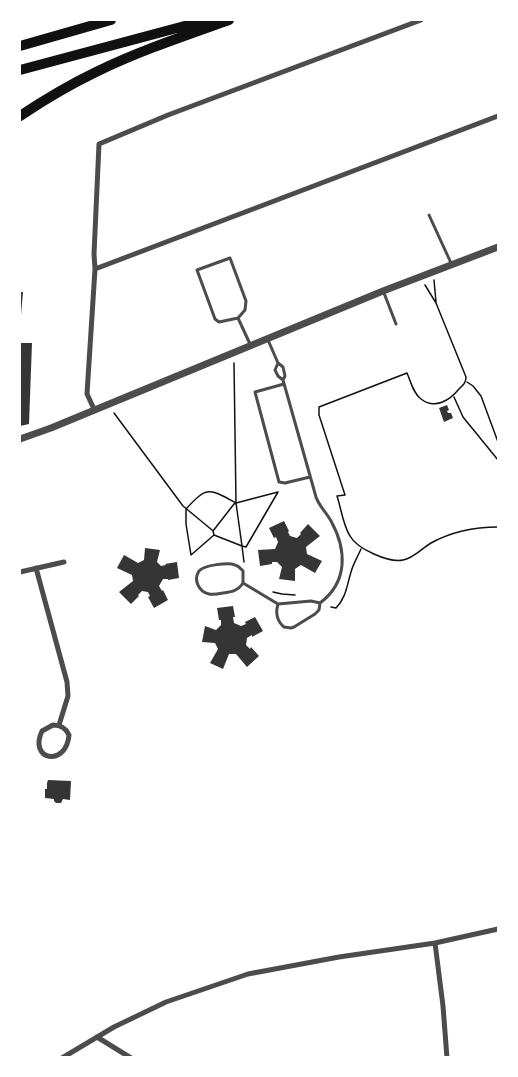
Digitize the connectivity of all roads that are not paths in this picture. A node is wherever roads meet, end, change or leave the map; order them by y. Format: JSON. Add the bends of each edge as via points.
{"nodes":[{"id":1,"x":111,"y":20,"type":"edge"},
{"id":2,"x":207,"y":20,"type":"edge"},
{"id":3,"x":229,"y":20,"type":"edge"},
{"id":4,"x":421,"y":20,"type":"edge"},
{"id":5,"x":20,"y":46,"type":"edge"},
{"id":6,"x":20,"y":70,"type":"edge"},
{"id":7,"x":20,"y":116,"type":"edge"},
{"id":8,"x":498,"y":116,"type":"edge"},
{"id":9,"x":429,"y":214,"type":"dead end"},
{"id":10,"x":498,"y":247,"type":"edge"},
{"id":11,"x":451,"y":264,"type":"junction"},
{"id":12,"x":95,"y":269,"type":"junction"},
{"id":13,"x":383,"y":291,"type":"junction"},
{"id":14,"x":238,"y":318,"type":"junction"},
{"id":15,"x":396,"y":324,"type":"dead end"},
{"id":16,"x":267,"y":338,"type":"junction"},
{"id":17,"x":250,"y":346,"type":"junction"},
{"id":18,"x":278,"y":363,"type":"junction"},
{"id":19,"x":284,"y":382,"type":"junction"},
{"id":20,"x":94,"y":410,"type":"junction"},
{"id":21,"x":20,"y":439,"type":"edge"},
{"id":22,"x":310,"y":477,"type":"junction"},
{"id":23,"x":64,"y":562,"type":"dead end"},
{"id":24,"x":36,"y":568,"type":"junction"},
{"id":25,"x":20,"y":572,"type":"edge"},
{"id":26,"x":243,"y":583,"type":"junction"},
{"id":27,"x":320,"y":603,"type":"junction"},
{"id":28,"x":278,"y":604,"type":"junction"},
{"id":29,"x":59,"y":725,"type":"junction"},
{"id":30,"x":498,"y":929,"type":"edge"},
{"id":31,"x":435,"y":943,"type":"junction"},
{"id":32,"x":97,"y":1037,"type":"junction"},
{"id":33,"x":62,"y":1058,"type":"edge"},
{"id":34,"x":131,"y":1058,"type":"edge"},
{"id":35,"x":447,"y":1058,"type":"edge"}],
"edges":[{"from":1,"to":5,"type":"highway"},
{"from":2,"to":6,"type":"highway"},
{"from":3,"to":7,"type":"highway","via":[[113,64]]},
{"from":4,"to":12,"type":"street","via":[[99,144]]},
{"from":8,"to":12,"type":"street"},
{"from":9,"to":11,"type":"lane"},
{"from":10,"to":11,"type":"street"},
{"from":11,"to":13,"type":"street"},
{"from":12,"to":20,"type":"street","via":[[87,394]]},
{"from":13,"to":15,"type":"lane"},
{"from":13,"to":16,"type":"street"},
{"from":14,"to":14,"type":"lane","via":[[219,322],[215,319],[197,270],[230,258],[246,301]]},
{"from":14,"to":17,"type":"lane"},
{"from":16,"to":17,"type":"street"},
{"from":16,"to":18,"type":"lane"},
{"from":17,"to":20,"type":"street"},
{"from":18,"to":19,"type":"lane","via":[[283,367]]},
{"from":18,"to":19,"type":"lane","via":[[275,370]]},
{"from":19,"to":22,"type":"lane"},
{"from":19,"to":22,"type":"lane","via":[[255,392],[279,482]]},
{"from":20,"to":21,"type":"street"},
{"from":22,"to":27,"type":"lane","via":[[342,555],[336,586]]},
{"from":23,"to":24,"type":"street"},
{"from":24,"to":25,"type":"street"},
{"from":24,"to":29,"type":"street","via":[[67,682],[68,696]]},
{"from":26,"to":26,"type":"lane","via":[[244,573],[235,564],[204,568],[197,579],[198,586],[212,595],[233,592]]},
{"from":26,"to":28,"type":"lane"},
{"from":27,"to":28,"type":"lane"},
{"from":27,"to":28,"type":"lane","via":[[318,612],[291,628],[284,627],[277,618]]},
{"from":29,"to":29,"type":"street","via":[[42,731],[38,742],[44,754],[58,756],[65,749],[69,735]]},
{"from":30,"to":31,"type":"street"},
{"from":31,"to":32,"type":"street","via":[[248,974],[166,1002]]},
{"from":31,"to":35,"type":"street"},
{"from":32,"to":33,"type":"street"},
{"from":32,"to":34,"type":"street"}]}
